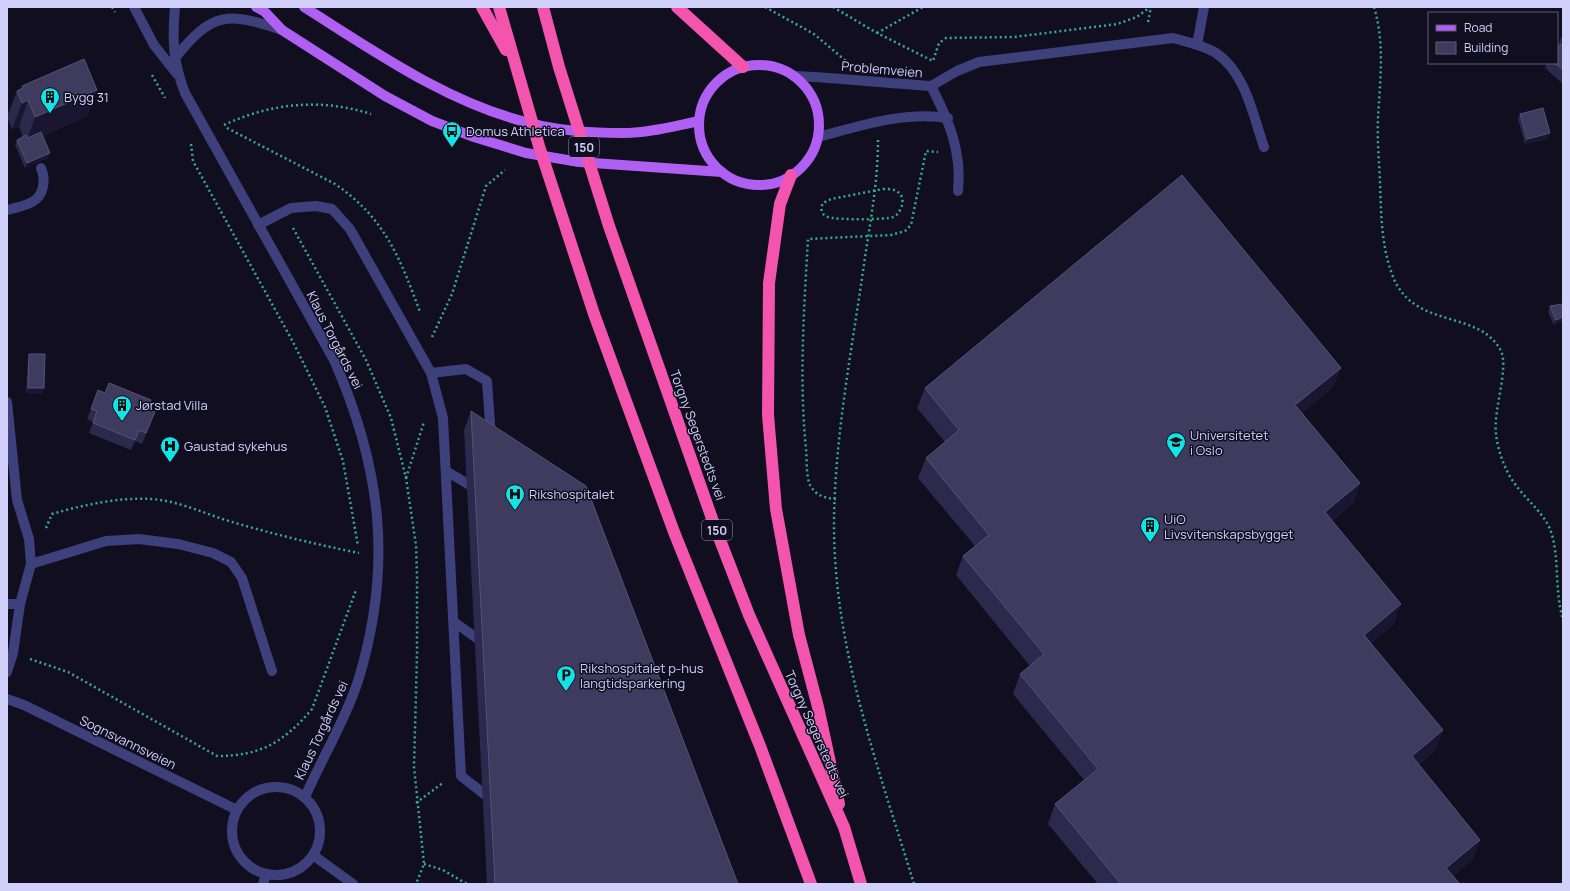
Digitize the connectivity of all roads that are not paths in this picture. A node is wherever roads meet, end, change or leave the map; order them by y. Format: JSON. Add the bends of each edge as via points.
{"nodes":[{"id":1,"x":134,"y":7,"type":"edge"},
{"id":2,"x":175,"y":7,"type":"edge"},
{"id":3,"x":256,"y":7,"type":"edge"},
{"id":4,"x":304,"y":7,"type":"edge"},
{"id":5,"x":482,"y":7,"type":"edge"},
{"id":6,"x":499,"y":7,"type":"edge"},
{"id":7,"x":542,"y":7,"type":"edge"},
{"id":8,"x":677,"y":7,"type":"edge"},
{"id":9,"x":1204,"y":7,"type":"edge"},
{"id":10,"x":282,"y":30,"type":"junction"},
{"id":11,"x":1197,"y":45,"type":"junction"},
{"id":12,"x":175,"y":58,"type":"junction"},
{"id":13,"x":513,"y":61,"type":"junction"},
{"id":14,"x":743,"y":67,"type":"junction"},
{"id":15,"x":178,"y":75,"type":"junction"},
{"id":16,"x":794,"y":76,"type":"junction"},
{"id":17,"x":931,"y":86,"type":"junction"},
{"id":18,"x":948,"y":118,"type":"junction"},
{"id":19,"x":699,"y":121,"type":"junction"},
{"id":20,"x":818,"y":137,"type":"junction"},
{"id":21,"x":1264,"y":147,"type":"dead end"},
{"id":22,"x":42,"y":168,"type":"dead end"},
{"id":23,"x":722,"y":172,"type":"junction"},
{"id":24,"x":791,"y":175,"type":"junction"},
{"id":25,"x":958,"y":191,"type":"dead end"},
{"id":26,"x":7,"y":210,"type":"edge"},
{"id":27,"x":258,"y":225,"type":"junction"},
{"id":28,"x":431,"y":373,"type":"junction"},
{"id":29,"x":7,"y":402,"type":"edge"},
{"id":30,"x":492,"y":451,"type":"edge"},
{"id":31,"x":446,"y":471,"type":"junction"},
{"id":32,"x":485,"y":494,"type":"edge"},
{"id":33,"x":31,"y":564,"type":"junction"},
{"id":34,"x":7,"y":604,"type":"edge"},
{"id":35,"x":20,"y":604,"type":"junction"},
{"id":36,"x":454,"y":622,"type":"junction"},
{"id":37,"x":491,"y":648,"type":"edge"},
{"id":38,"x":7,"y":672,"type":"edge"},
{"id":39,"x":272,"y":672,"type":"dead end"},
{"id":40,"x":7,"y":699,"type":"edge"},
{"id":41,"x":305,"y":797,"type":"junction"},
{"id":42,"x":498,"y":804,"type":"edge"},
{"id":43,"x":237,"y":810,"type":"junction"},
{"id":44,"x":844,"y":827,"type":"junction"},
{"id":45,"x":313,"y":855,"type":"junction"},
{"id":46,"x":264,"y":879,"type":"edge"},
{"id":47,"x":353,"y":884,"type":"edge"},
{"id":48,"x":811,"y":884,"type":"edge"},
{"id":49,"x":862,"y":884,"type":"edge"}],
"edges":[{"from":1,"to":15,"type":"street","name":"Klaus Torgårds vei","via":[[154,45]]},
{"from":2,"to":12,"type":"street","name":"Klaus Torgårds vei","via":[[172,36]]},
{"from":3,"to":10,"type":"main road","via":[[265,12]]},
{"from":4,"to":19,"type":"main road","via":[[425,81],[486,108],[530,123],[577,131],[625,133],[658,130]]},
{"from":5,"to":13,"type":"highway"},
{"from":6,"to":13,"type":"highway"},
{"from":7,"to":44,"type":"highway","name":"Torgny Segerstedts vei","number":"150","via":[[609,226],[715,527],[792,715]]},
{"from":8,"to":14,"type":"highway"},
{"from":9,"to":11,"type":"street"},
{"from":10,"to":12,"type":"street","via":[[232,18],[215,22],[194,35]]},
{"from":10,"to":23,"type":"main road","via":[[406,109],[474,138],[526,153],[579,162]]},
{"from":11,"to":17,"type":"street","via":[[1173,38],[1157,39],[979,62]]},
{"from":11,"to":21,"type":"street","via":[[1216,53],[1231,65],[1241,82]]},
{"from":12,"to":15,"type":"street","name":"Klaus Torgårds vei"},
{"from":13,"to":48,"type":"highway","via":[[597,321],[674,532],[760,746]]},
{"from":14,"to":16,"type":"main road","via":[[763,65],[784,70]]},
{"from":14,"to":19,"type":"main road","via":[[727,74],[713,86],[703,102]]},
{"from":15,"to":27,"type":"street","name":"Klaus Torgårds vei","via":[[185,93]]},
{"from":16,"to":17,"type":"street","name":"Problemveien"},
{"from":16,"to":20,"type":"main road","via":[[804,84],[813,97],[818,115]]},
{"from":17,"to":18,"type":"street","name":"Problemveien"},
{"from":18,"to":20,"type":"street","via":[[928,115],[887,120]]},
{"from":18,"to":25,"type":"street","name":"Problemveien","via":[[960,174]]},
{"from":19,"to":23,"type":"main road","via":[[702,143],[712,162]]},
{"from":20,"to":24,"type":"main road","via":[[804,165]]},
{"from":22,"to":26,"type":"street","via":[[44,186],[33,202]]},
{"from":23,"to":24,"type":"main road","via":[[736,180],[754,185],[771,184]]},
{"from":24,"to":44,"type":"highway","via":[[780,204],[769,283],[768,415],[776,509],[799,635],[818,707]]},
{"from":27,"to":28,"type":"street","via":[[291,208],[316,206],[332,209],[350,229]]},
{"from":27,"to":41,"type":"street","name":"Klaus Torgårds vei","via":[[315,325],[348,394],[368,461],[380,536],[377,592],[370,637],[358,682]]},
{"from":28,"to":30,"type":"street","via":[[466,369],[487,381]]},
{"from":28,"to":31,"type":"street","via":[[443,418]]},
{"from":29,"to":33,"type":"street","via":[[18,500],[30,539]]},
{"from":31,"to":32,"type":"street"},
{"from":31,"to":36,"type":"street"},
{"from":33,"to":35,"type":"street"},
{"from":33,"to":39,"type":"street","via":[[106,541],[138,539],[178,544],[213,553],[231,562],[242,578]]},
{"from":34,"to":35,"type":"street"},
{"from":35,"to":38,"type":"street","via":[[13,653]]},
{"from":36,"to":37,"type":"street"},
{"from":36,"to":42,"type":"street","via":[[462,776]]},
{"from":40,"to":43,"type":"street","name":"Sognsvannsveien"},
{"from":41,"to":43,"type":"street","via":[[280,786],[267,787],[244,799]]},
{"from":41,"to":45,"type":"street","via":[[313,806],[320,831]]},
{"from":43,"to":46,"type":"street","via":[[232,822],[234,848],[241,859]]},
{"from":44,"to":49,"type":"highway","name":"Torgny Segerstedts vei","number":"150"},
{"from":45,"to":46,"type":"street","via":[[306,864],[296,870]]},
{"from":45,"to":47,"type":"street"}]}
